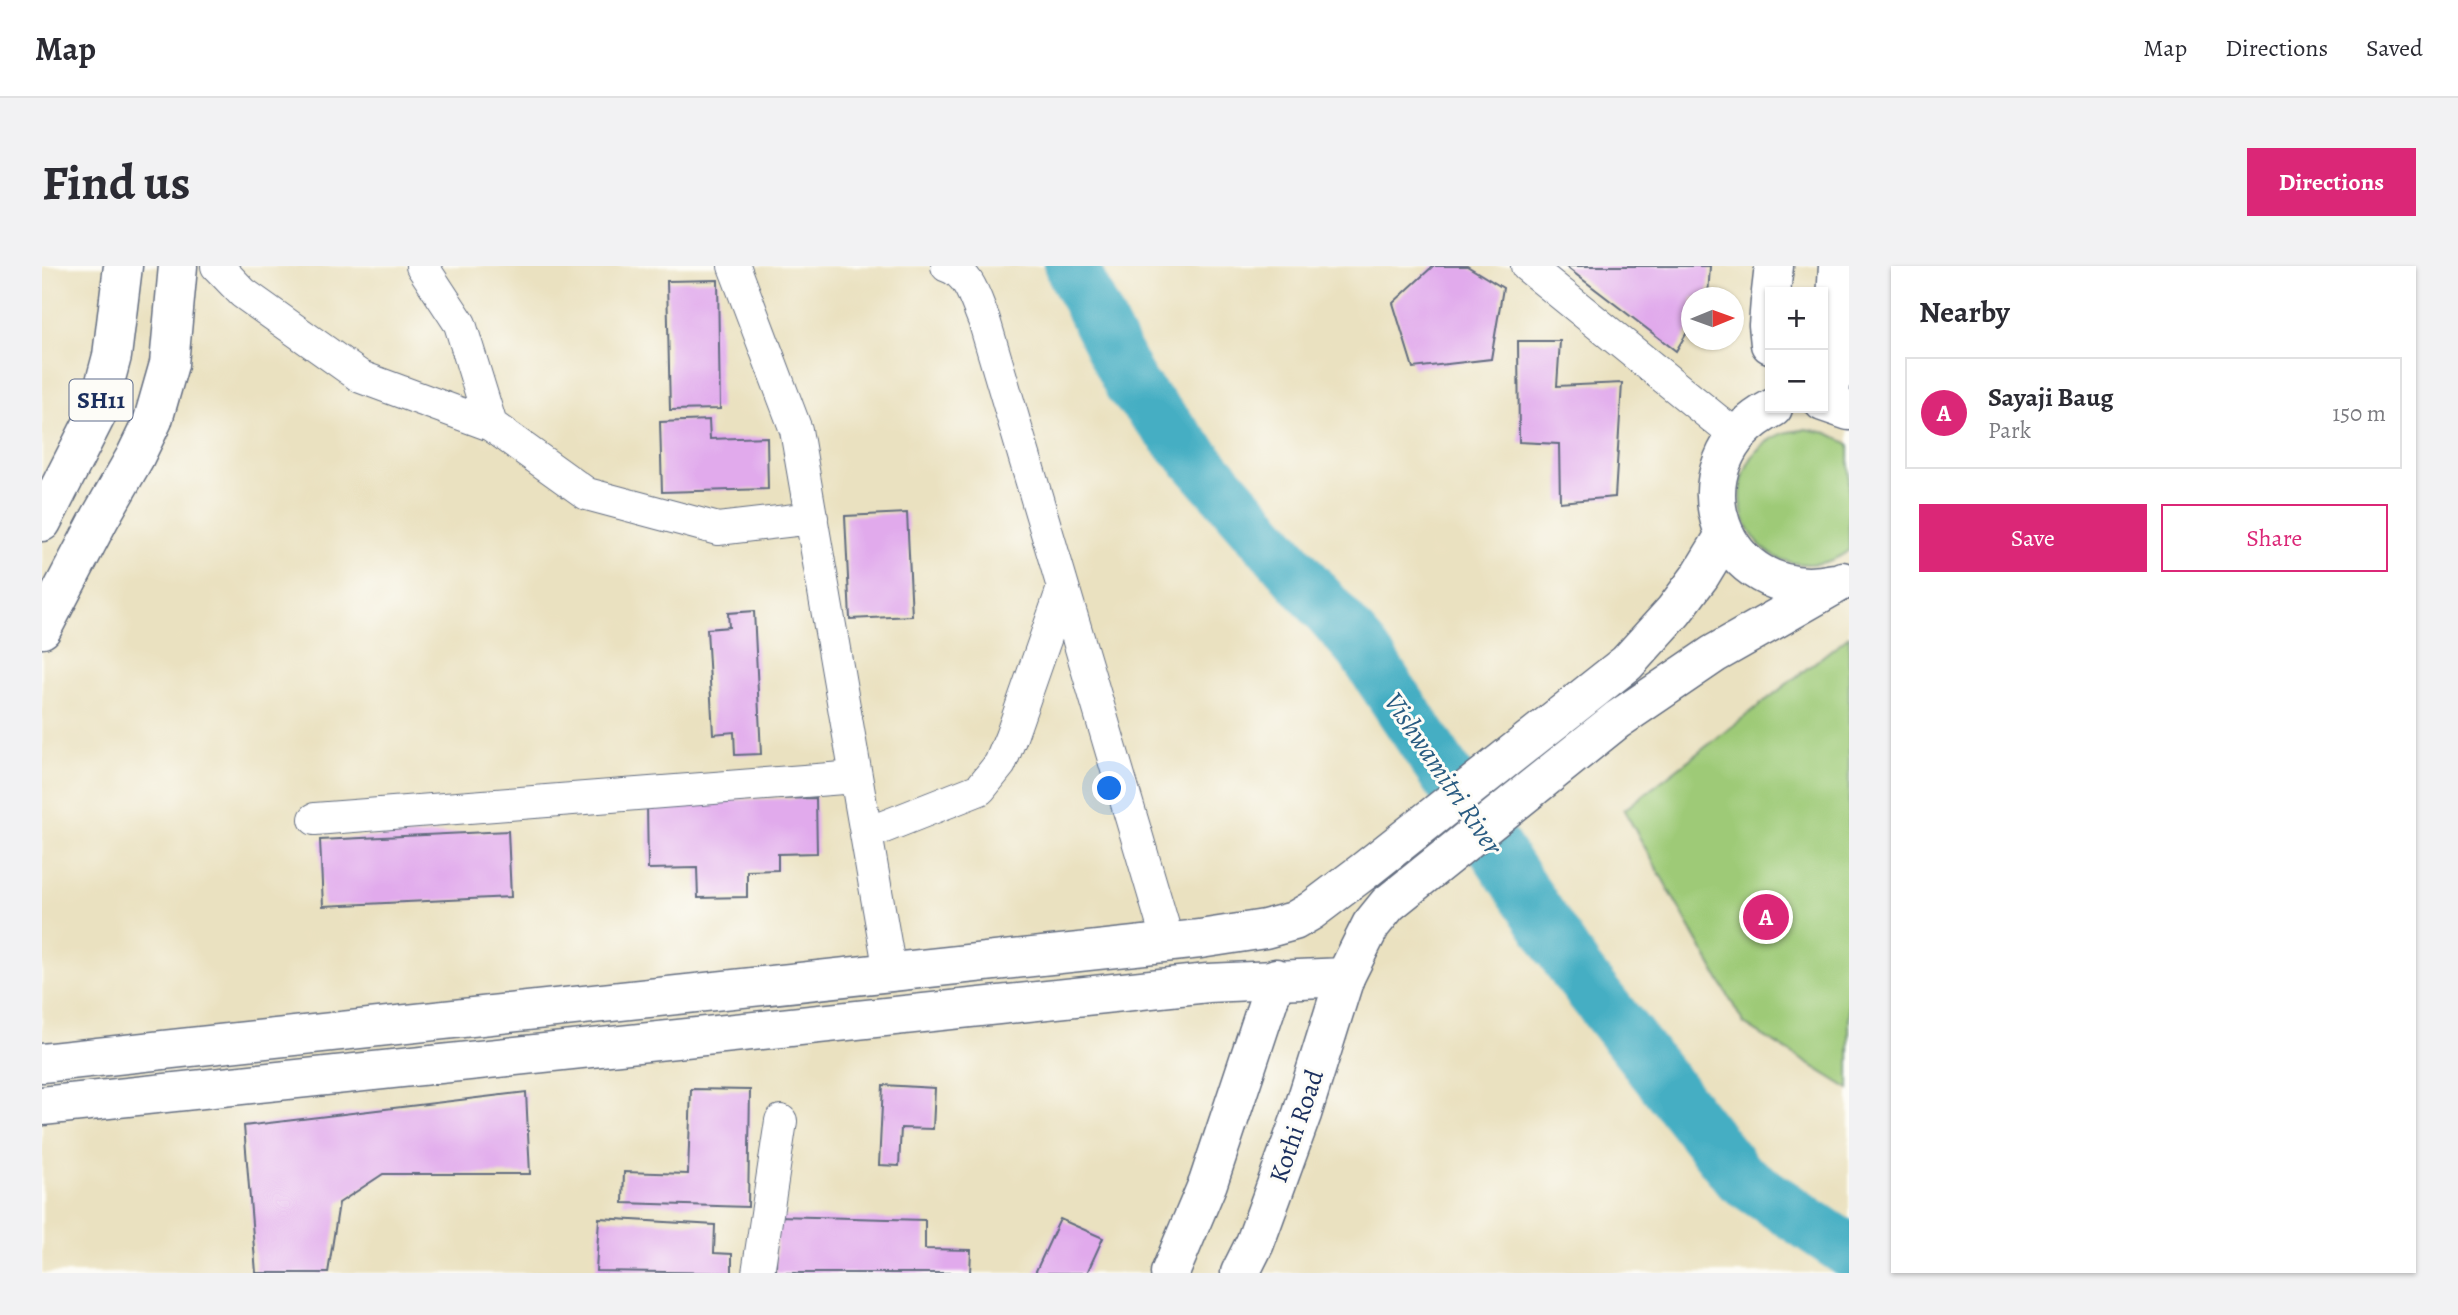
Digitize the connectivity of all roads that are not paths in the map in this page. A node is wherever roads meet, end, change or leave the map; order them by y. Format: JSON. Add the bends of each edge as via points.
{"nodes":[{"id":1,"x":123,"y":266,"type":"edge"},
{"id":2,"x":178,"y":266,"type":"edge"},
{"id":3,"x":217,"y":266,"type":"edge"},
{"id":4,"x":422,"y":266,"type":"edge"},
{"id":5,"x":734,"y":266,"type":"edge"},
{"id":6,"x":947,"y":266,"type":"edge"},
{"id":7,"x":1527,"y":266,"type":"edge"},
{"id":8,"x":1773,"y":266,"type":"edge"},
{"id":9,"x":1838,"y":266,"type":"edge"},
{"id":10,"x":1771,"y":287,"type":"edge"},
{"id":11,"x":1834,"y":405,"type":"edge"},
{"id":12,"x":1765,"y":412,"type":"edge"},
{"id":13,"x":491,"y":425,"type":"junction"},
{"id":14,"x":1735,"y":435,"type":"junction"},
{"id":15,"x":813,"y":518,"type":"junction"},
{"id":16,"x":42,"y":522,"type":"edge"},
{"id":17,"x":1725,"y":535,"type":"junction"},
{"id":18,"x":1845,"y":579,"type":"edge"},
{"id":19,"x":1063,"y":588,"type":"junction"},
{"id":20,"x":42,"y":629,"type":"edge"},
{"id":21,"x":856,"y":777,"type":"junction"},
{"id":22,"x":315,"y":819,"type":"dead end"},
{"id":23,"x":866,"y":834,"type":"junction"},
{"id":24,"x":1380,"y":914,"type":"junction"},
{"id":25,"x":1294,"y":921,"type":"junction"},
{"id":26,"x":1168,"y":942,"type":"junction"},
{"id":27,"x":890,"y":972,"type":"junction"},
{"id":28,"x":1345,"y":977,"type":"junction"},
{"id":29,"x":1276,"y":978,"type":"junction"},
{"id":30,"x":42,"y":1063,"type":"edge"},
{"id":31,"x":42,"y":1106,"type":"edge"},
{"id":32,"x":781,"y":1121,"type":"dead end"},
{"id":33,"x":758,"y":1273,"type":"edge"},
{"id":34,"x":1170,"y":1273,"type":"edge"},
{"id":35,"x":1240,"y":1273,"type":"edge"}],
"edges":[{"from":1,"to":16,"type":"main road","number":"SH11","via":[[112,356],[96,416]]},
{"from":2,"to":20,"type":"main road","via":[[169,363],[153,420]]},
{"from":3,"to":13,"type":"street","via":[[243,293],[361,377]]},
{"from":4,"to":13,"type":"street","via":[[460,324]]},
{"from":5,"to":15,"type":"street","via":[[796,430]]},
{"from":6,"to":19,"type":"street","via":[[958,270],[971,288],[984,320]]},
{"from":7,"to":14,"type":"street"},
{"from":8,"to":10,"type":"main road"},
{"from":9,"to":11,"type":"main road"},
{"from":12,"to":14,"type":"main road"},
{"from":13,"to":15,"type":"street","via":[[587,495],[718,529]]},
{"from":14,"to":17,"type":"main road","via":[[1722,458],[1716,484],[1716,510]]},
{"from":15,"to":21,"type":"street"},
{"from":17,"to":18,"type":"main road","via":[[1740,558],[1762,575],[1787,585],[1815,587]]},
{"from":17,"to":25,"type":"main road","via":[[1674,611],[1627,663],[1364,872]]},
{"from":18,"to":24,"type":"main road","via":[[1714,654],[1617,720]]},
{"from":19,"to":23,"type":"street","via":[[1000,764],[980,789]]},
{"from":19,"to":26,"type":"street"},
{"from":21,"to":22,"type":"street"},
{"from":21,"to":23,"type":"street"},
{"from":23,"to":27,"type":"street"},
{"from":24,"to":25,"type":"main road"},
{"from":24,"to":28,"type":"main road","name":"Kothi Road"},
{"from":25,"to":26,"type":"main road"},
{"from":25,"to":29,"type":"main road"},
{"from":26,"to":27,"type":"main road"},
{"from":27,"to":30,"type":"main road"},
{"from":28,"to":29,"type":"main road"},
{"from":28,"to":35,"type":"main road","name":"Kothi Road","via":[[1302,1114]]},
{"from":29,"to":31,"type":"main road"},
{"from":29,"to":34,"type":"main road","via":[[1208,1183]]},
{"from":32,"to":33,"type":"street"}]}
